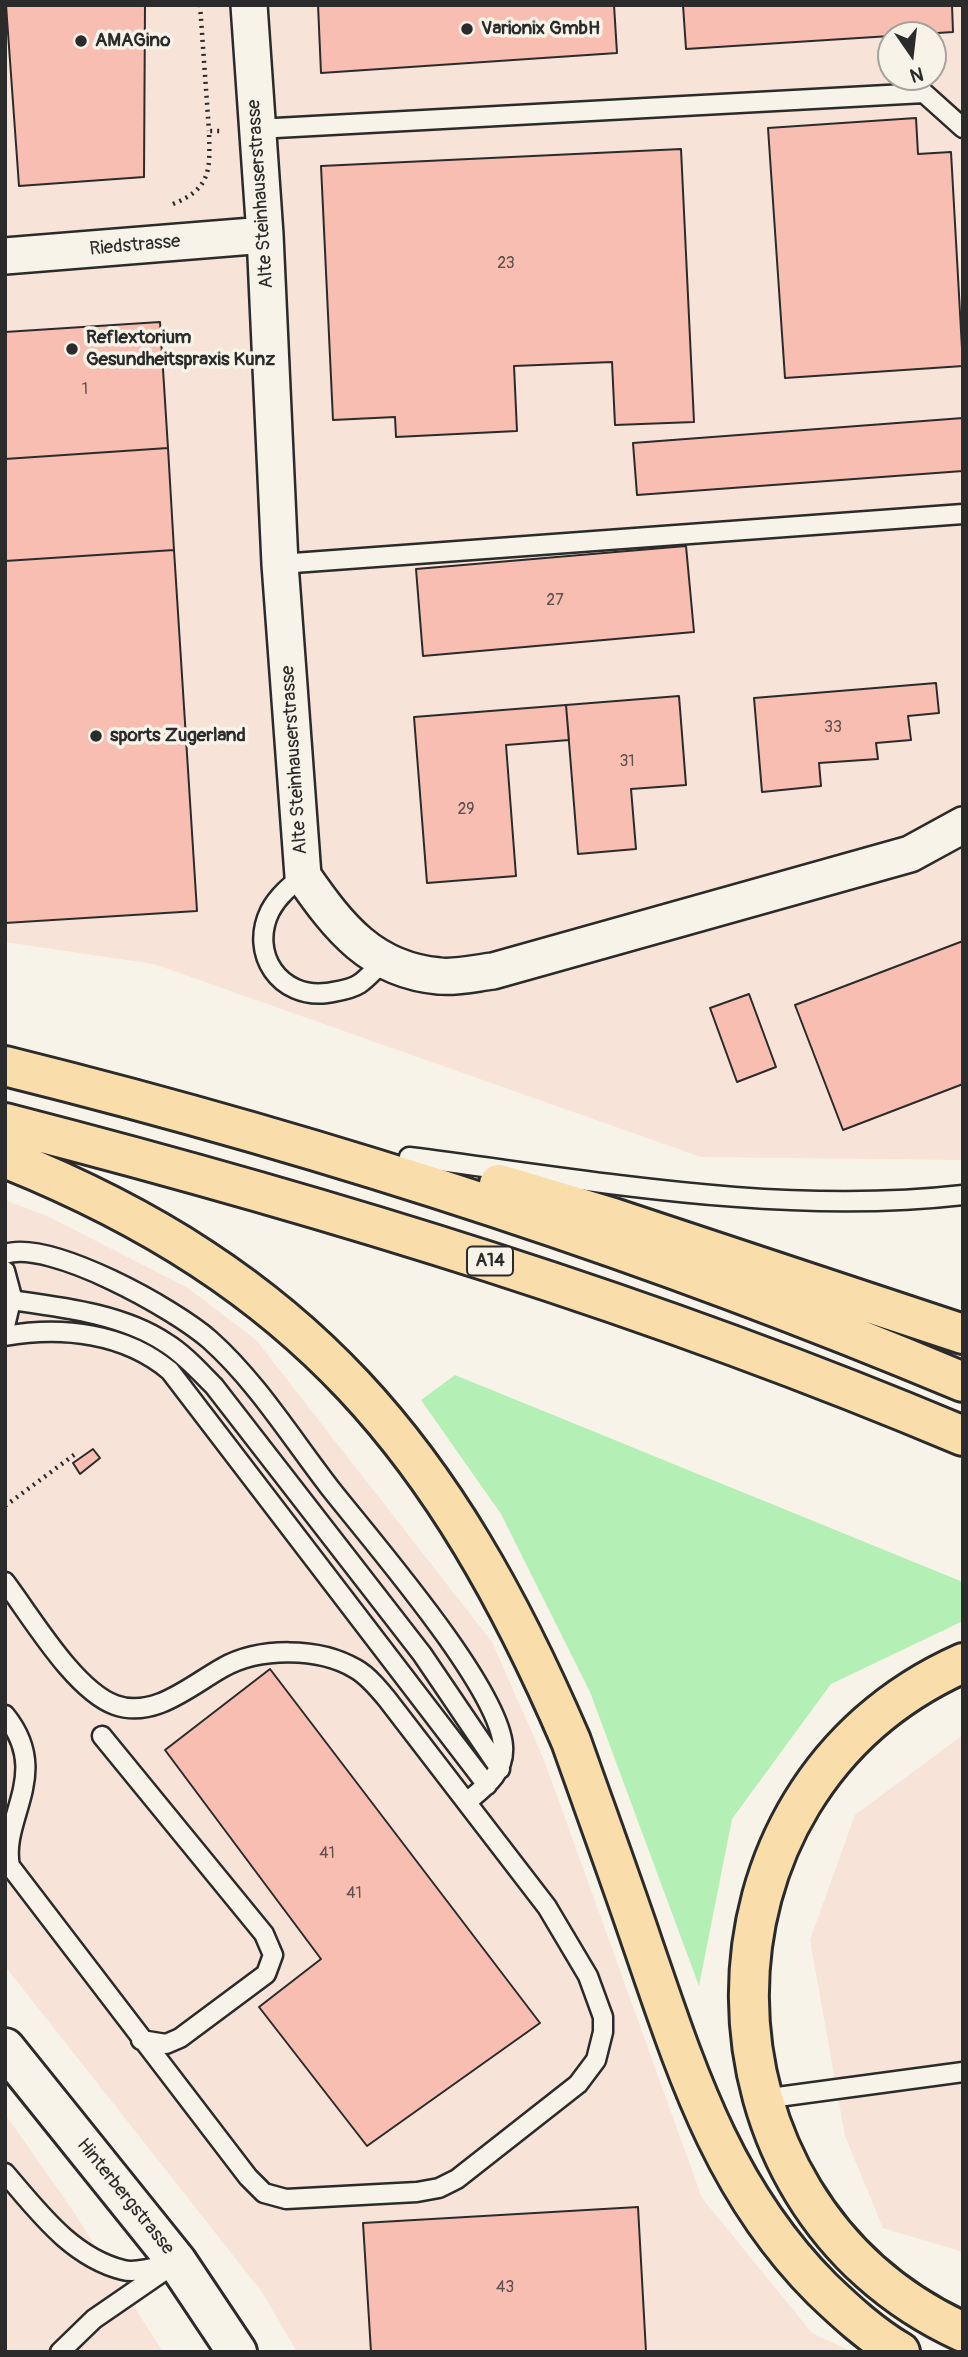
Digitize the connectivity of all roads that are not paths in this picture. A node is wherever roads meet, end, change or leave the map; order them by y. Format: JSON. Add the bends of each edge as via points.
{"nodes":[{"id":1,"x":249,"y":5,"type":"edge"},
{"id":2,"x":963,"y":128,"type":"edge"},
{"id":3,"x":257,"y":130,"type":"junction"},
{"id":4,"x":265,"y":235,"type":"junction"},
{"id":5,"x":5,"y":256,"type":"edge"},
{"id":6,"x":963,"y":514,"type":"edge"},
{"id":7,"x":280,"y":564,"type":"junction"},
{"id":8,"x":963,"y":825,"type":"edge"},
{"id":9,"x":303,"y":876,"type":"junction"},
{"id":10,"x":383,"y":962,"type":"junction"},
{"id":11,"x":5,"y":1066,"type":"edge"},
{"id":12,"x":124,"y":1096,"type":"junction"},
{"id":13,"x":5,"y":1123,"type":"edge"},
{"id":14,"x":5,"y":1157,"type":"edge"},
{"id":15,"x":409,"y":1157,"type":"junction"},
{"id":16,"x":963,"y":1195,"type":"edge"},
{"id":17,"x":5,"y":1254,"type":"edge"},
{"id":18,"x":5,"y":1271,"type":"edge"},
{"id":19,"x":11,"y":1300,"type":"junction"},
{"id":20,"x":5,"y":1326,"type":"edge"},
{"id":21,"x":963,"y":1334,"type":"edge"},
{"id":22,"x":5,"y":1336,"type":"edge"},
{"id":23,"x":963,"y":1382,"type":"edge"},
{"id":24,"x":963,"y":1436,"type":"edge"},
{"id":25,"x":5,"y":1582,"type":"edge"},
{"id":26,"x":963,"y":1663,"type":"edge"},
{"id":27,"x":5,"y":1715,"type":"edge"},
{"id":28,"x":102,"y":1736,"type":"dead end"},
{"id":29,"x":500,"y":1769,"type":"junction"},
{"id":30,"x":487,"y":1785,"type":"junction"},
{"id":31,"x":468,"y":1801,"type":"junction"},
{"id":32,"x":141,"y":2040,"type":"junction"},
{"id":33,"x":5,"y":2048,"type":"edge"},
{"id":34,"x":963,"y":2072,"type":"edge"},
{"id":35,"x":763,"y":2099,"type":"junction"},
{"id":36,"x":5,"y":2172,"type":"edge"},
{"id":37,"x":177,"y":2262,"type":"junction"},
{"id":38,"x":963,"y":2332,"type":"edge"},
{"id":39,"x":60,"y":2352,"type":"edge"},
{"id":40,"x":237,"y":2352,"type":"edge"},
{"id":41,"x":900,"y":2352,"type":"edge"}],
"edges":[{"from":1,"to":3,"type":"street","name":"Alte Steinhauserstrasse"},
{"from":2,"to":3,"type":"lane","via":[[924,93]]},
{"from":3,"to":4,"type":"street","name":"Alte Steinhauserstrasse"},
{"from":4,"to":5,"type":"street","name":"Riedstrasse"},
{"from":4,"to":7,"type":"street","name":"Alte Steinhauserstrasse"},
{"from":6,"to":7,"type":"lane"},
{"from":7,"to":9,"type":"street","name":"Alte Steinhauserstrasse"},
{"from":8,"to":10,"type":"street","name":"Alte Steinhauserstrasse","via":[[910,854],[493,971],[439,977]]},
{"from":9,"to":10,"type":"street","name":"Alte Steinhauserstrasse","via":[[347,934]]},
{"from":9,"to":10,"type":"lane","via":[[284,890],[262,935],[264,955],[275,977],[295,990],[316,994],[342,991],[358,985]]},
{"from":11,"to":12,"type":"highway"},
{"from":12,"to":15,"type":"highway","via":[[327,1135]]},
{"from":12,"to":23,"type":"highway","via":[[267,1134],[603,1245]]},
{"from":13,"to":24,"type":"highway","number":"A14","via":[[184,1169],[471,1254],[695,1332]]},
{"from":14,"to":41,"type":"highway","via":[[160,1231],[237,1281],[343,1370],[426,1471],[482,1559],[550,1692],[689,2075],[733,2172],[751,2203],[809,2276]]},
{"from":15,"to":16,"type":"lane","via":[[659,1189],[805,1201],[906,1201]]},
{"from":15,"to":21,"type":"highway","via":[[613,1218]]},
{"from":17,"to":29,"type":"lane","via":[[33,1251],[116,1282],[178,1316],[230,1360],[469,1672],[500,1730]]},
{"from":18,"to":19,"type":"lane"},
{"from":19,"to":20,"type":"lane"},
{"from":19,"to":29,"type":"lane","via":[[92,1314],[137,1329],[188,1359],[214,1386],[414,1643]]},
{"from":22,"to":30,"type":"lane","via":[[40,1331],[102,1337],[153,1356],[170,1371]]},
{"from":25,"to":31,"type":"lane","via":[[75,1674],[97,1694],[121,1706],[150,1707],[223,1667],[258,1655],[295,1654],[341,1662],[373,1683]]},
{"from":26,"to":35,"type":"highway","via":[[902,1698],[858,1733],[818,1779],[786,1830],[761,1900],[748,1973],[749,2031]]},
{"from":27,"to":32,"type":"lane","via":[[20,1737],[23,1765],[21,1793],[5,1846],[10,1866]]},
{"from":28,"to":32,"type":"lane","via":[[264,1934],[273,1955],[265,1974],[180,2038],[166,2044]]},
{"from":29,"to":30,"type":"lane"},
{"from":30,"to":31,"type":"lane"},
{"from":31,"to":32,"type":"lane","via":[[547,1907],[581,1965],[600,2004],[603,2032],[596,2060],[579,2084],[457,2179],[417,2192],[286,2199],[264,2193]]},
{"from":33,"to":37,"type":"street","name":"Hinterbergstrasse"},
{"from":34,"to":35,"type":"lane"},
{"from":35,"to":38,"type":"highway","via":[[800,2183],[854,2259],[904,2300]]},
{"from":36,"to":37,"type":"lane","via":[[62,2238],[106,2263],[125,2271]]},
{"from":37,"to":39,"type":"lane","via":[[94,2319]]},
{"from":37,"to":40,"type":"street","name":"Hinterbergstrasse"}]}
